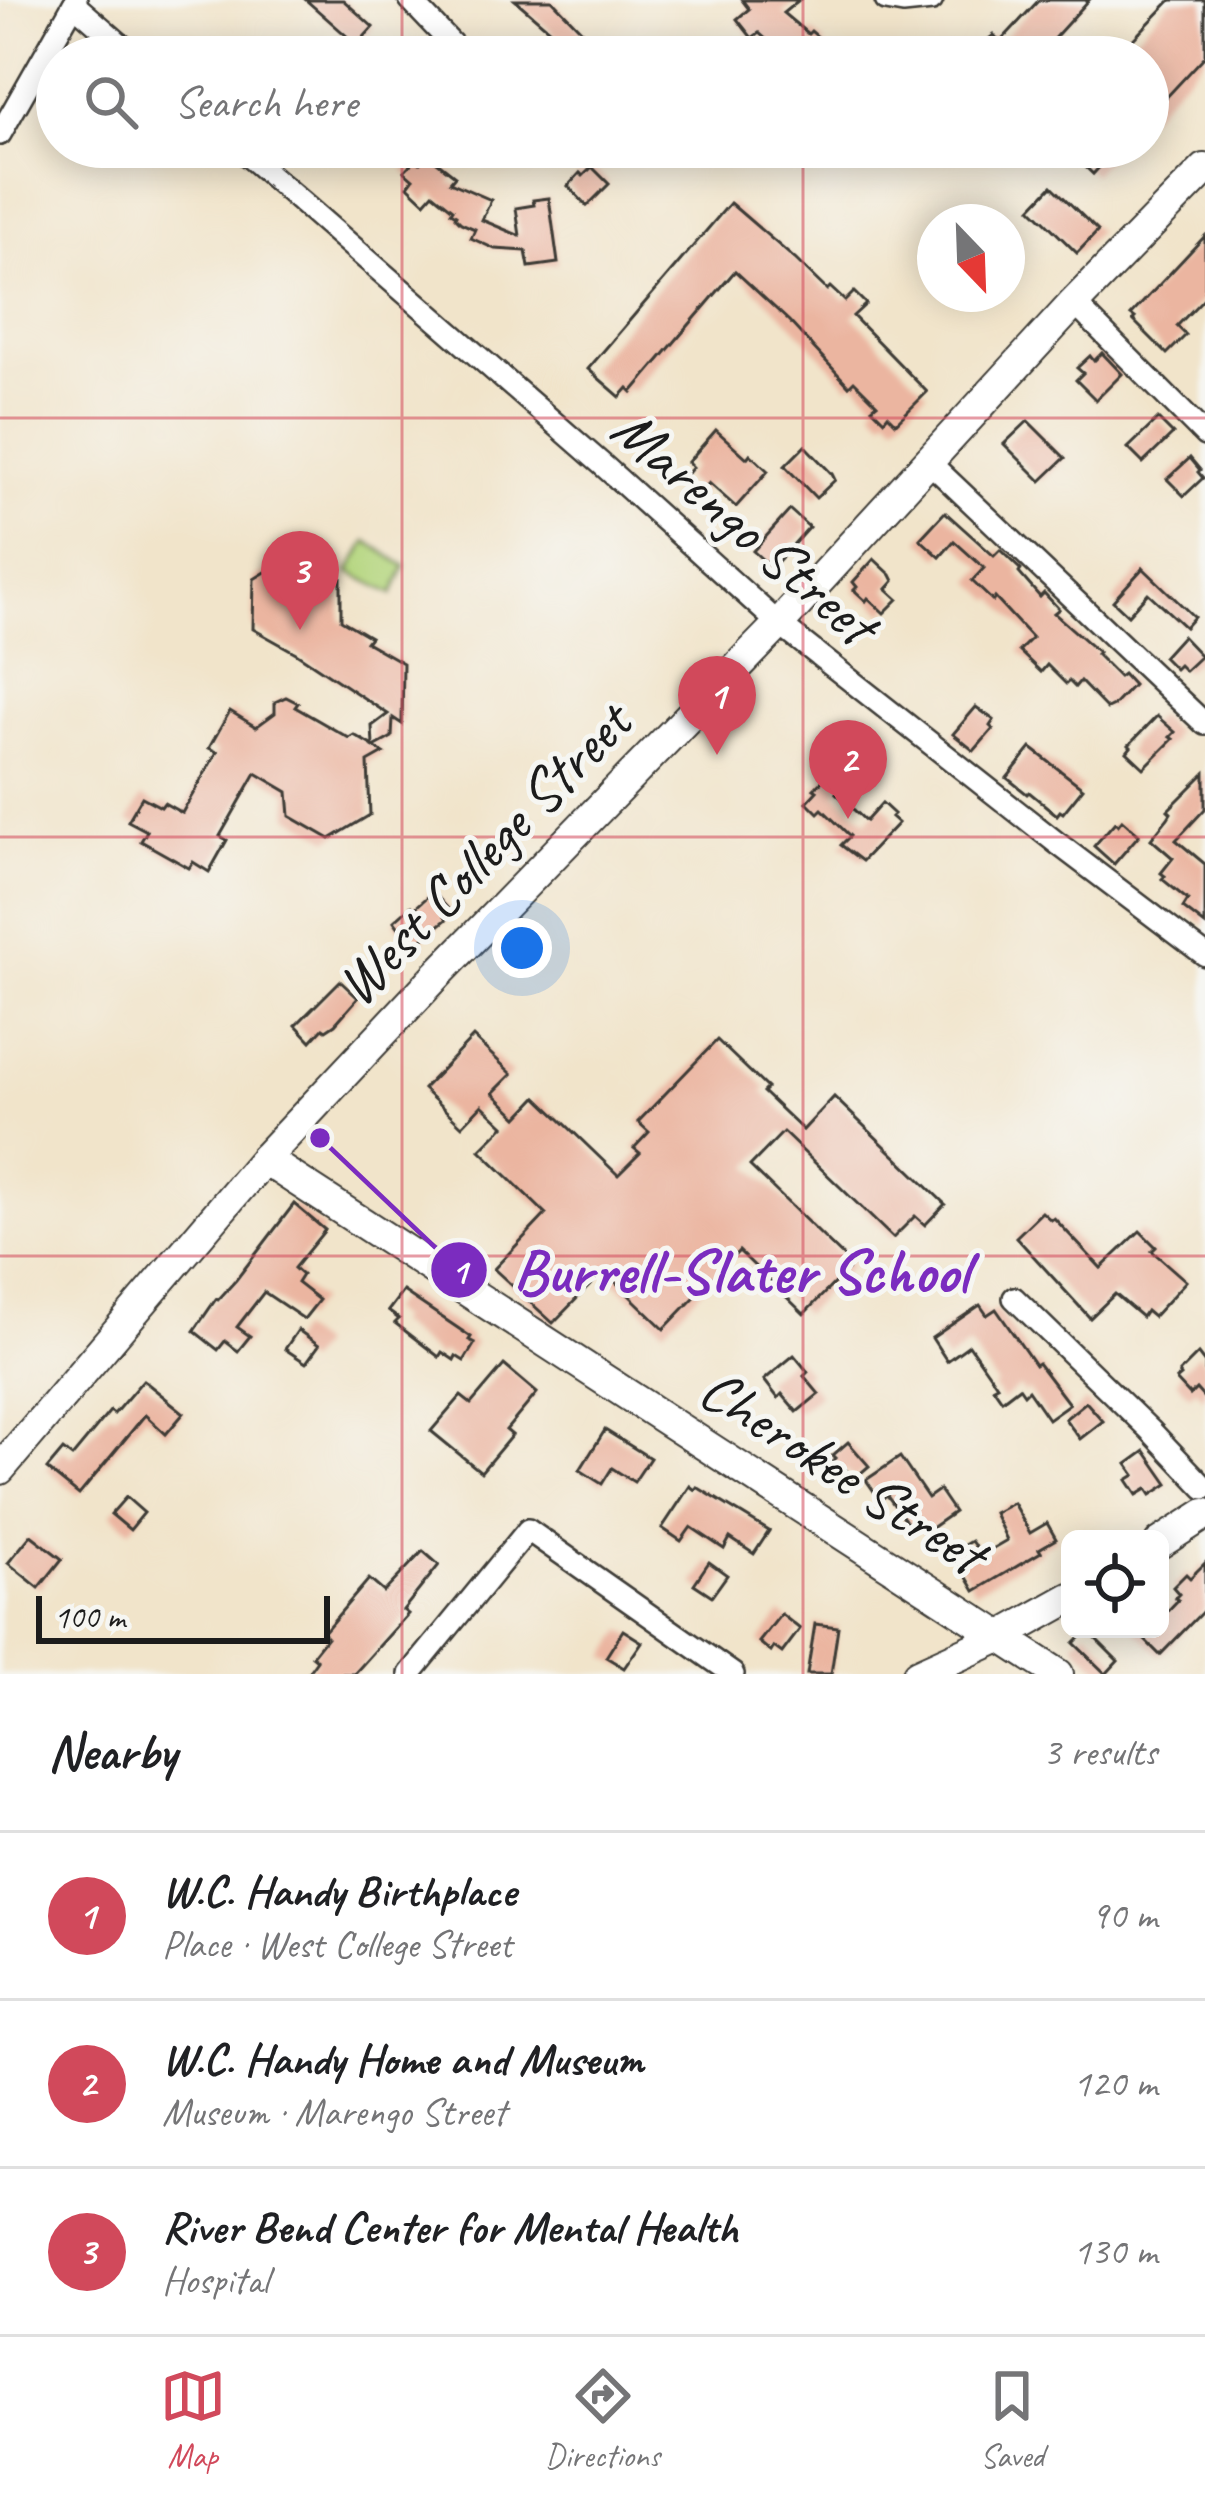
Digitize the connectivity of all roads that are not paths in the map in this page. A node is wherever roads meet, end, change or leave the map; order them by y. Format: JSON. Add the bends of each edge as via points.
{"nodes":[{"id":1,"x":410,"y":0,"type":"edge"},
{"id":2,"x":932,"y":0,"type":"edge"},
{"id":3,"x":75,"y":2,"type":"edge"},
{"id":4,"x":895,"y":2,"type":"edge"},
{"id":5,"x":56,"y":36,"type":"edge"},
{"id":6,"x":112,"y":36,"type":"edge"},
{"id":7,"x":444,"y":36,"type":"edge"},
{"id":8,"x":36,"y":71,"type":"edge"},
{"id":9,"x":0,"y":134,"type":"edge"},
{"id":10,"x":262,"y":168,"type":"edge"},
{"id":11,"x":1205,"y":169,"type":"edge"},
{"id":12,"x":1074,"y":303,"type":"junction"},
{"id":13,"x":1205,"y":435,"type":"edge"},
{"id":14,"x":928,"y":461,"type":"junction"},
{"id":15,"x":778,"y":624,"type":"junction"},
{"id":16,"x":1205,"y":724,"type":"edge"},
{"id":17,"x":1205,"y":955,"type":"edge"},
{"id":18,"x":264,"y":1159,"type":"junction"},
{"id":19,"x":1014,"y":1298,"type":"dead end"},
{"id":20,"x":47,"y":1412,"type":"junction"},
{"id":21,"x":0,"y":1429,"type":"edge"},
{"id":22,"x":0,"y":1469,"type":"edge"},
{"id":23,"x":1205,"y":1488,"type":"edge"},
{"id":24,"x":1205,"y":1514,"type":"edge"},
{"id":25,"x":1169,"y":1537,"type":"edge"},
{"id":26,"x":1061,"y":1603,"type":"edge"},
{"id":27,"x":1000,"y":1637,"type":"junction"},
{"id":28,"x":410,"y":1674,"type":"edge"},
{"id":29,"x":734,"y":1674,"type":"edge"},
{"id":30,"x":918,"y":1674,"type":"edge"},
{"id":31,"x":1058,"y":1674,"type":"edge"}],
"edges":[{"from":1,"to":7,"type":"street"},
{"from":2,"to":4,"type":"street"},
{"from":3,"to":5,"type":"street"},
{"from":3,"to":6,"type":"street"},
{"from":8,"to":9,"type":"street"},
{"from":10,"to":15,"type":"street","name":"Marengo Street"},
{"from":11,"to":12,"type":"street","name":"West College Street"},
{"from":12,"to":13,"type":"street"},
{"from":12,"to":14,"type":"street","name":"West College Street"},
{"from":14,"to":15,"type":"street","name":"West College Street"},
{"from":14,"to":16,"type":"street"},
{"from":15,"to":17,"type":"street","name":"Marengo Street"},
{"from":15,"to":18,"type":"street","name":"West College Street"},
{"from":18,"to":20,"type":"street","name":"West College Street"},
{"from":18,"to":27,"type":"street","name":"Cherokee Street"},
{"from":19,"to":23,"type":"street"},
{"from":20,"to":21,"type":"street"},
{"from":20,"to":22,"type":"street","name":"West College Street"},
{"from":24,"to":25,"type":"street"},
{"from":26,"to":27,"type":"street"},
{"from":27,"to":30,"type":"street"},
{"from":27,"to":31,"type":"street","name":"Cherokee Street"},
{"from":28,"to":29,"type":"street","via":[[528,1530]]}]}
